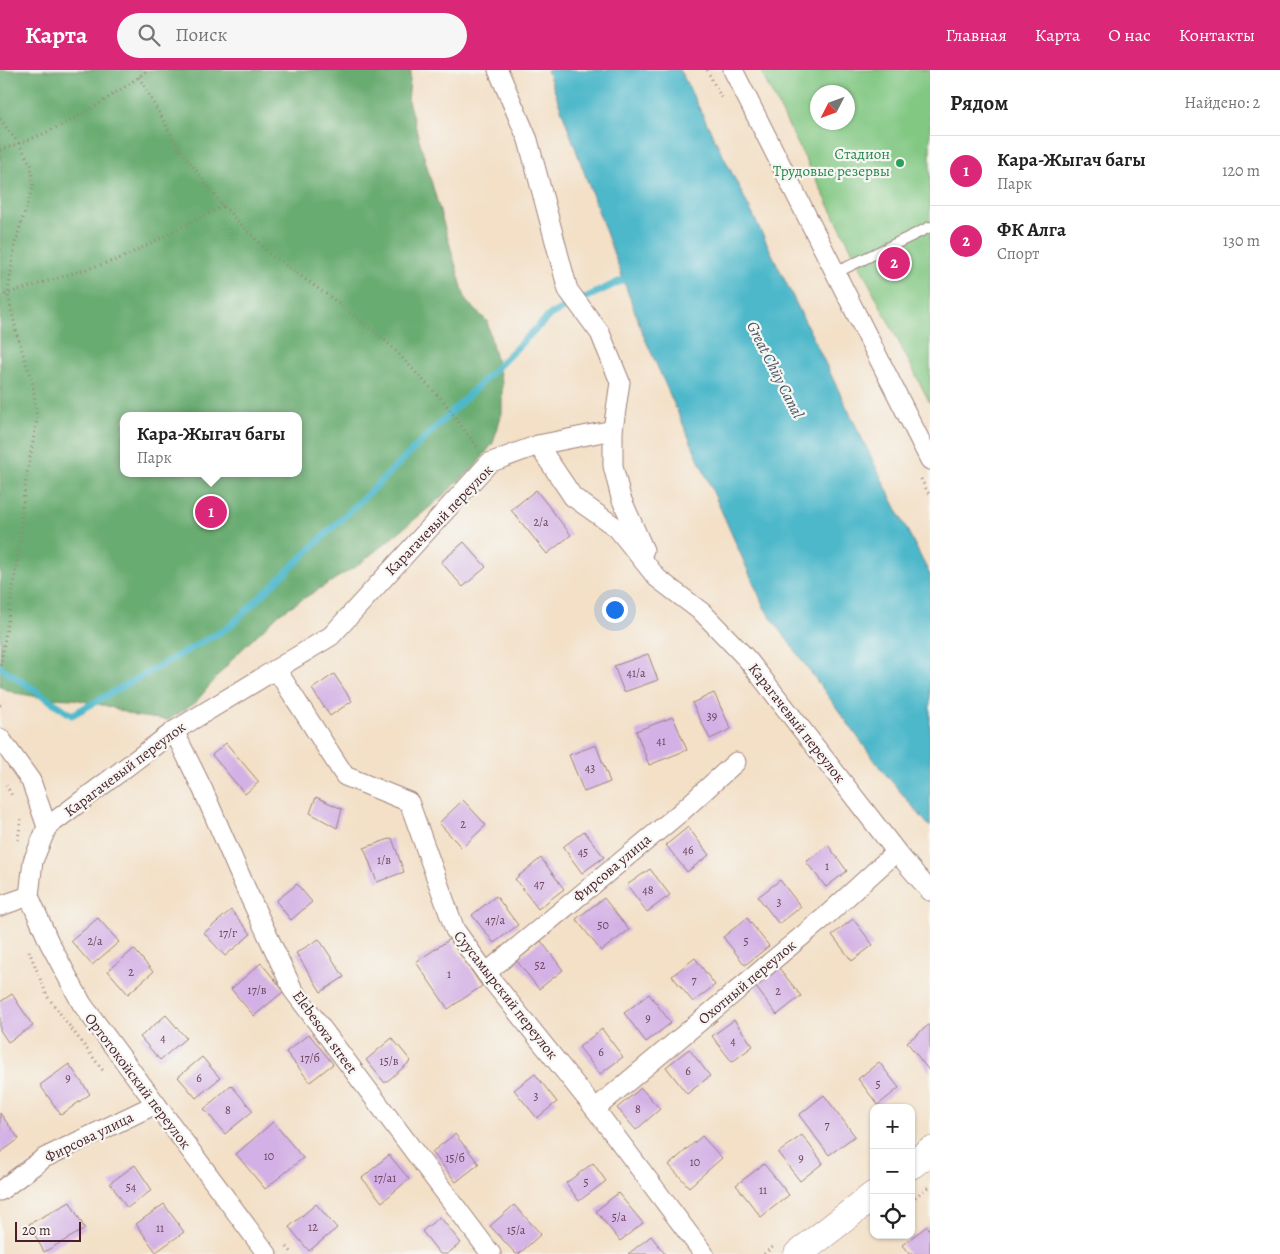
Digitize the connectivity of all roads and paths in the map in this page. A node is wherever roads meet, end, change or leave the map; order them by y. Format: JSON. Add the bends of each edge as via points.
{"nodes":[{"id":1,"x":147,"y":70,"type":"edge"},
{"id":2,"x":498,"y":70,"type":"edge"},
{"id":3,"x":733,"y":70,"type":"edge"},
{"id":4,"x":139,"y":77,"type":"junction"},
{"id":5,"x":0,"y":119,"type":"edge"},
{"id":6,"x":20,"y":144,"type":"junction"},
{"id":7,"x":0,"y":150,"type":"edge"},
{"id":8,"x":223,"y":206,"type":"junction"},
{"id":9,"x":930,"y":228,"type":"edge"},
{"id":10,"x":835,"y":273,"type":"junction"},
{"id":11,"x":8,"y":294,"type":"junction"},
{"id":12,"x":0,"y":296,"type":"edge"},
{"id":13,"x":613,"y":430,"type":"junction"},
{"id":14,"x":538,"y":445,"type":"junction"},
{"id":15,"x":930,"y":460,"type":"edge"},
{"id":16,"x":489,"y":463,"type":"junction"},
{"id":17,"x":657,"y":578,"type":"junction"},
{"id":18,"x":0,"y":669,"type":"edge"},
{"id":19,"x":276,"y":669,"type":"junction"},
{"id":20,"x":174,"y":731,"type":"junction"},
{"id":21,"x":0,"y":738,"type":"edge"},
{"id":22,"x":736,"y":762,"type":"dead end"},
{"id":23,"x":47,"y":827,"type":"junction"},
{"id":24,"x":896,"y":852,"type":"junction"},
{"id":25,"x":930,"y":891,"type":"edge"},
{"id":26,"x":29,"y":896,"type":"junction"},
{"id":27,"x":0,"y":906,"type":"edge"},
{"id":28,"x":486,"y":973,"type":"junction"},
{"id":29,"x":156,"y":1104,"type":"junction"},
{"id":30,"x":595,"y":1108,"type":"junction"},
{"id":31,"x":930,"y":1151,"type":"edge"},
{"id":32,"x":915,"y":1162,"type":"edge"},
{"id":33,"x":930,"y":1186,"type":"edge"},
{"id":34,"x":0,"y":1191,"type":"edge"},
{"id":35,"x":915,"y":1197,"type":"edge"},
{"id":36,"x":870,"y":1198,"type":"edge"},
{"id":37,"x":267,"y":1254,"type":"edge"},
{"id":38,"x":490,"y":1254,"type":"edge"},
{"id":39,"x":704,"y":1254,"type":"edge"},
{"id":40,"x":798,"y":1254,"type":"edge"}],
"edges":[{"from":1,"to":4,"type":"path"},
{"from":2,"to":13,"type":"street","via":[[528,140],[568,290],[600,333],[620,382]]},
{"from":3,"to":10,"type":"street"},
{"from":4,"to":6,"type":"path","via":[[101,103]]},
{"from":4,"to":8,"type":"path","via":[[177,145]]},
{"from":5,"to":6,"type":"path"},
{"from":6,"to":7,"type":"path"},
{"from":6,"to":11,"type":"path","via":[[31,165],[33,186],[15,243]]},
{"from":8,"to":11,"type":"path","via":[[122,258]]},
{"from":8,"to":16,"type":"path","via":[[271,255],[388,342],[444,402]]},
{"from":9,"to":10,"type":"lane"},
{"from":10,"to":15,"type":"street"},
{"from":11,"to":12,"type":"path"},
{"from":11,"to":18,"type":"path","via":[[32,384],[37,419]]},
{"from":13,"to":14,"type":"street"},
{"from":13,"to":17,"type":"street","via":[[613,466],[622,498]]},
{"from":14,"to":16,"type":"street","name":"Карагачевый переулок"},
{"from":14,"to":17,"type":"street","name":"Карагачевый переулок","via":[[573,497],[617,528]]},
{"from":16,"to":19,"type":"street","name":"Карагачевый переулок","via":[[331,636]]},
{"from":17,"to":24,"type":"street","name":"Карагачевый переулок","via":[[703,613],[748,660]]},
{"from":19,"to":20,"type":"street","name":"Карагачевый переулок"},
{"from":19,"to":28,"type":"street","name":"Суусамырский переулок","via":[[345,776],[409,802],[455,930]]},
{"from":20,"to":23,"type":"street","name":"Карагачевый переулок"},
{"from":20,"to":38,"type":"street","name":"Elebesova street","via":[[293,990]]},
{"from":21,"to":23,"type":"street","via":[[30,781]]},
{"from":22,"to":28,"type":"street","name":"Фирсова улица","via":[[681,812]]},
{"from":23,"to":26,"type":"street","via":[[33,861]]},
{"from":24,"to":25,"type":"street","name":"Карагачевый переулок"},
{"from":24,"to":30,"type":"street","name":"Охотный переулок","via":[[826,916]]},
{"from":26,"to":27,"type":"street"},
{"from":26,"to":29,"type":"street","name":"Ортотокойский переулок","via":[[82,1004]]},
{"from":28,"to":30,"type":"street","name":"Суусамырский переулок"},
{"from":29,"to":34,"type":"street","name":"Фирсова улица","via":[[44,1158]]},
{"from":29,"to":37,"type":"street","name":"Ортотокойский переулок"},
{"from":30,"to":39,"type":"street","name":"Суусамырский переулок"},
{"from":31,"to":32,"type":"main road"},
{"from":33,"to":35,"type":"path"},
{"from":36,"to":40,"type":"main road"}]}
